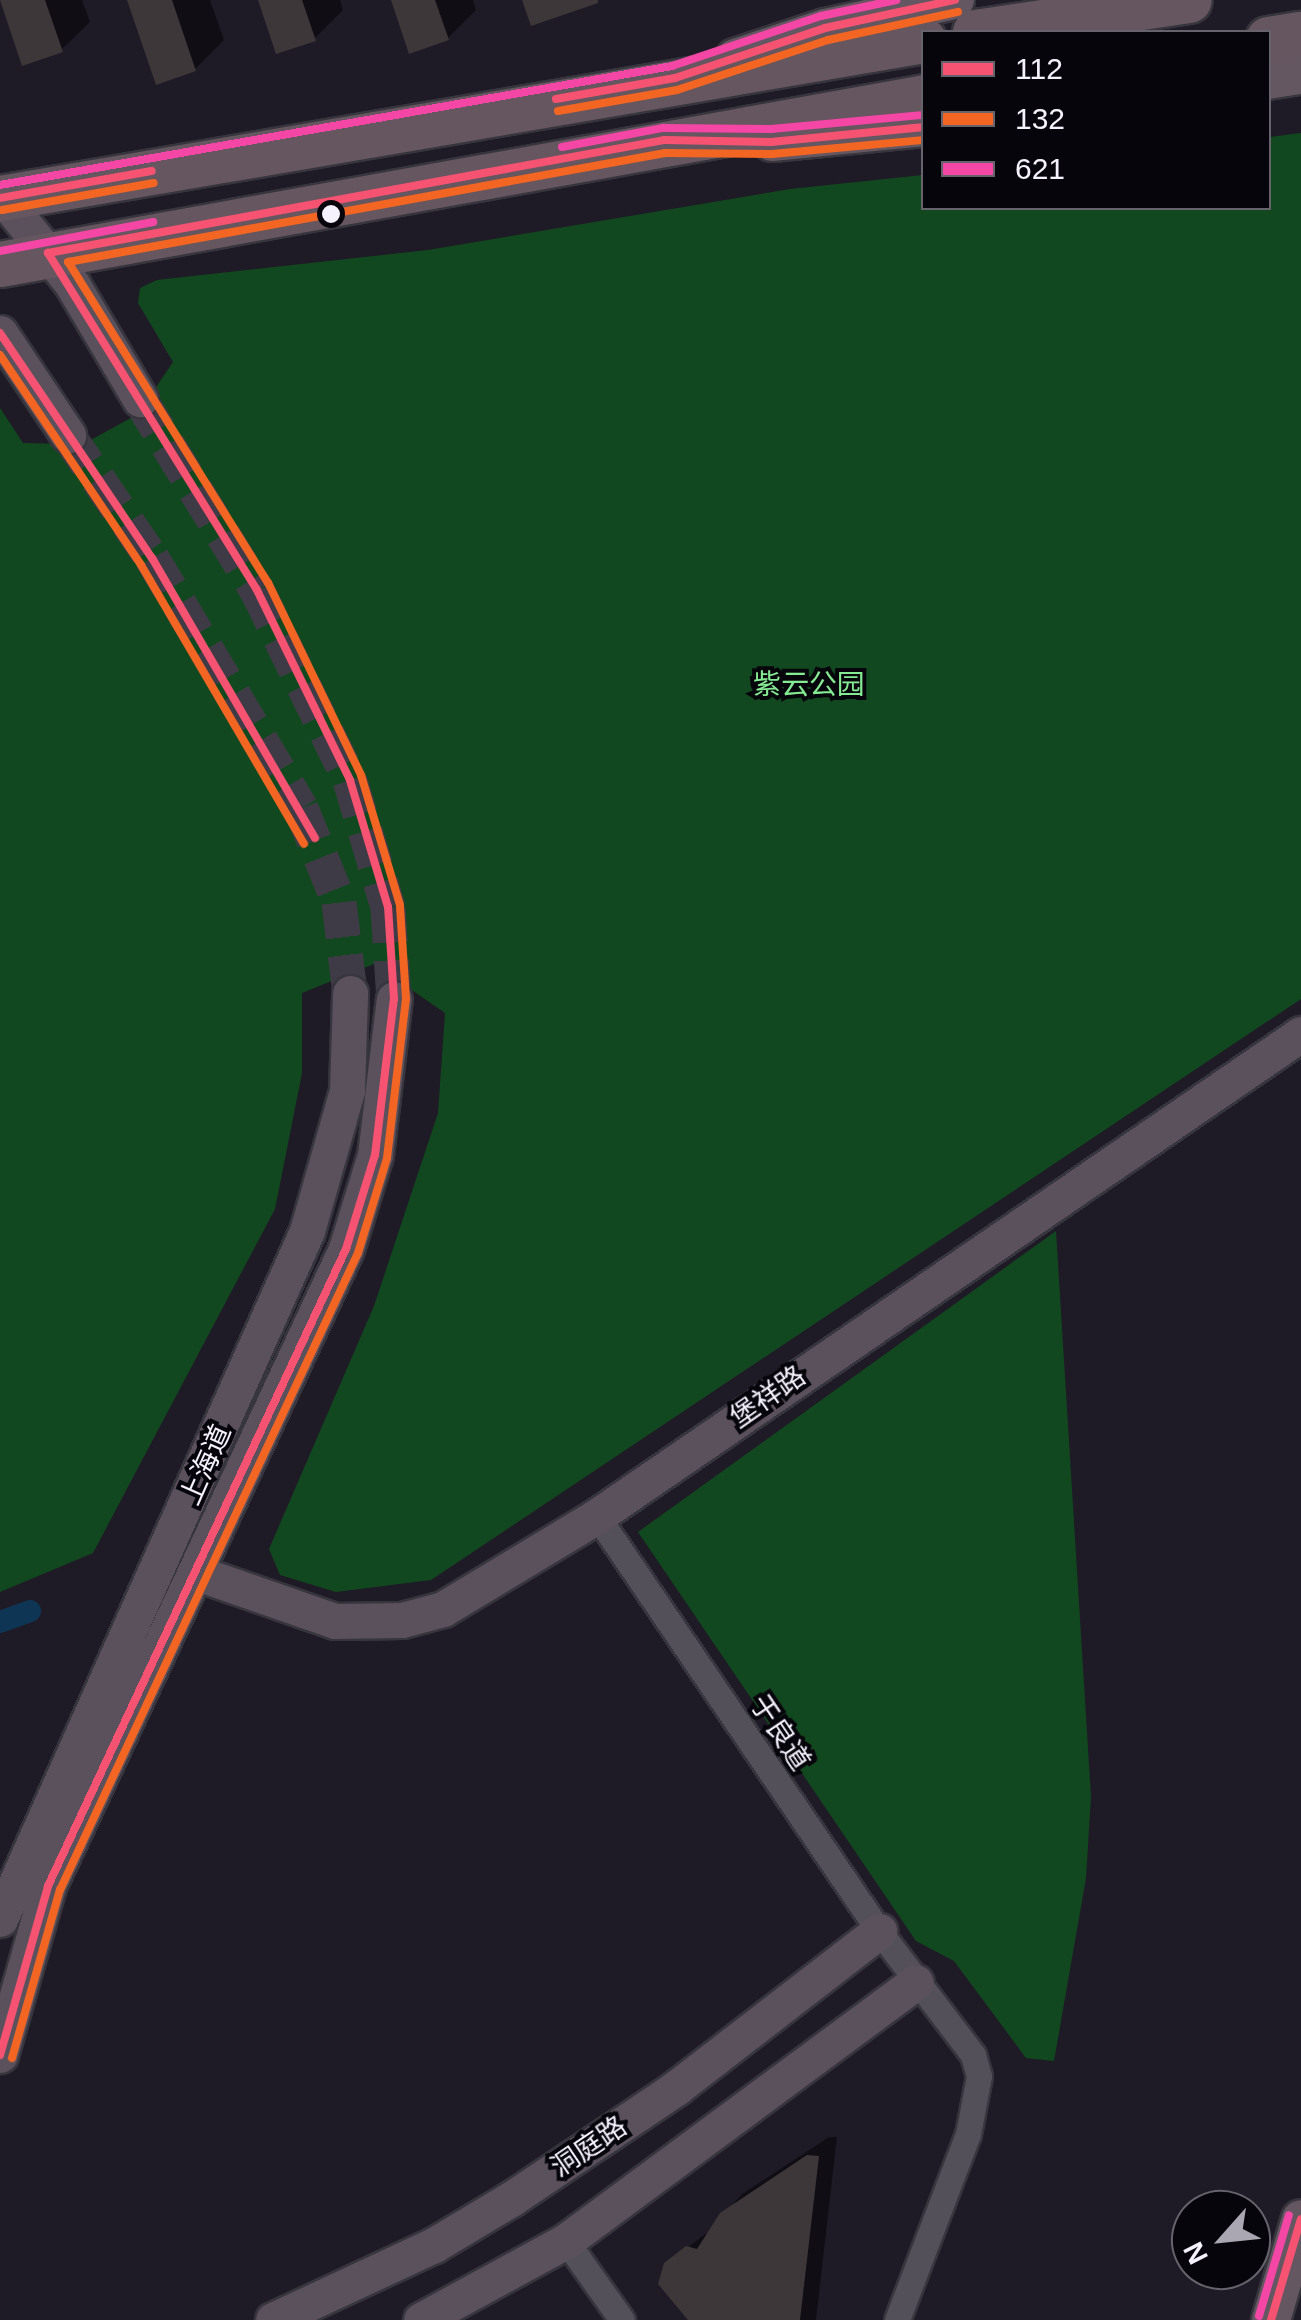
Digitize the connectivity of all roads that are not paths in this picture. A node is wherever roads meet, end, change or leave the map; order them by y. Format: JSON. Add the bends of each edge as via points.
{"nodes":[{"id":1,"x":955,"y":0,"type":"edge"},
{"id":2,"x":1189,"y":0,"type":"edge"},
{"id":3,"x":988,"y":30,"type":"edge"},
{"id":4,"x":1301,"y":34,"type":"edge"},
{"id":5,"x":1271,"y":39,"type":"edge"},
{"id":6,"x":921,"y":40,"type":"edge"},
{"id":7,"x":1301,"y":75,"type":"edge"},
{"id":8,"x":675,"y":78,"type":"junction"},
{"id":9,"x":1271,"y":80,"type":"edge"},
{"id":10,"x":921,"y":97,"type":"edge"},
{"id":11,"x":921,"y":128,"type":"edge"},
{"id":12,"x":664,"y":140,"type":"junction"},
{"id":13,"x":1,"y":196,"type":"edge"},
{"id":14,"x":48,"y":254,"type":"junction"},
{"id":15,"x":0,"y":264,"type":"edge"},
{"id":16,"x":0,"y":333,"type":"edge"},
{"id":17,"x":140,"y":399,"type":"tunnel mouth"},
{"id":18,"x":68,"y":434,"type":"tunnel mouth"},
{"id":19,"x":350,"y":993,"type":"tunnel mouth"},
{"id":20,"x":394,"y":1000,"type":"tunnel mouth"},
{"id":21,"x":1301,"y":1034,"type":"edge"},
{"id":22,"x":597,"y":1516,"type":"junction"},
{"id":23,"x":197,"y":1573,"type":"junction"},
{"id":24,"x":0,"y":1919,"type":"edge"},
{"id":25,"x":879,"y":1931,"type":"junction"},
{"id":26,"x":916,"y":1982,"type":"junction"},
{"id":27,"x":0,"y":2056,"type":"edge"},
{"id":28,"x":1301,"y":2219,"type":"edge"},
{"id":29,"x":566,"y":2241,"type":"junction"},
{"id":30,"x":273,"y":2320,"type":"edge"},
{"id":31,"x":421,"y":2320,"type":"edge"},
{"id":32,"x":622,"y":2320,"type":"edge"},
{"id":33,"x":897,"y":2320,"type":"edge"},
{"id":34,"x":1270,"y":2320,"type":"edge"}],
"edges":[{"from":1,"to":8,"type":"main road","via":[[825,28]]},
{"from":2,"to":3,"type":"highway"},
{"from":4,"to":5,"type":"highway"},
{"from":6,"to":8,"type":"highway"},
{"from":7,"to":9,"type":"main road"},
{"from":8,"to":13,"type":"highway"},
{"from":10,"to":12,"type":"highway"},
{"from":11,"to":12,"type":"main road","via":[[770,142]]},
{"from":12,"to":14,"type":"highway"},
{"from":13,"to":14,"type":"street"},
{"from":14,"to":15,"type":"highway"},
{"from":14,"to":17,"type":"street"},
{"from":16,"to":18,"type":"street"},
{"from":19,"to":24,"type":"street","name":"上海道","via":[[347,1091],[307,1231]]},
{"from":20,"to":23,"type":"street","name":"上海道","via":[[390,1071],[360,1209]]},
{"from":21,"to":22,"type":"street","name":"堡祥路"},
{"from":22,"to":23,"type":"street","name":"堡祥路","via":[[444,1609],[402,1620],[336,1621],[300,1613]]},
{"from":22,"to":25,"type":"street","name":"于良道"},
{"from":23,"to":27,"type":"street","name":"上海道","via":[[48,1886]]},
{"from":25,"to":26,"type":"street","name":"于良道"},
{"from":25,"to":30,"type":"street","name":"洞庭路","via":[[572,2160],[434,2245]]},
{"from":26,"to":29,"type":"street"},
{"from":26,"to":33,"type":"street","name":"于良道","via":[[956,2028],[979,2076],[968,2134]]},
{"from":28,"to":34,"type":"main road"},
{"from":29,"to":31,"type":"street"},
{"from":29,"to":32,"type":"street"}]}
